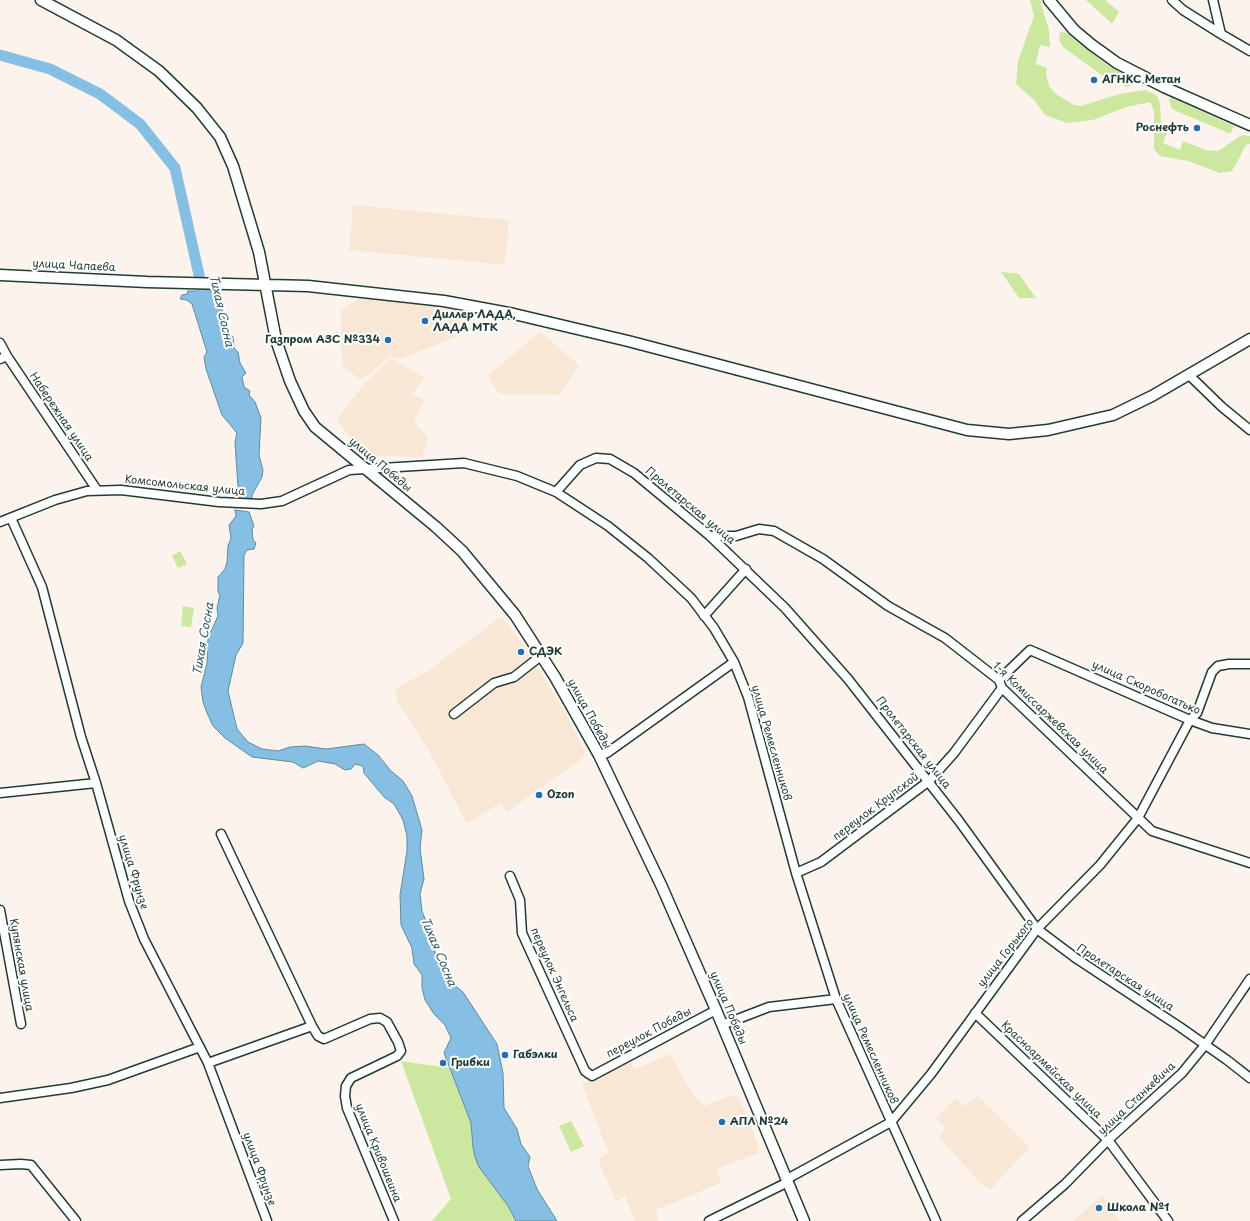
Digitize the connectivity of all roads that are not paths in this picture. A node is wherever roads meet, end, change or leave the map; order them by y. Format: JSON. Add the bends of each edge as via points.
{"nodes":[{"id":1,"x":41,"y":0,"type":"edge"},
{"id":2,"x":1049,"y":0,"type":"edge"},
{"id":3,"x":1172,"y":0,"type":"edge"},
{"id":4,"x":1213,"y":0,"type":"edge"},
{"id":5,"x":1221,"y":34,"type":"junction"},
{"id":6,"x":1250,"y":51,"type":"edge"},
{"id":7,"x":1250,"y":125,"type":"edge"},
{"id":8,"x":0,"y":275,"type":"edge"},
{"id":9,"x":267,"y":285,"type":"junction"},
{"id":10,"x":1250,"y":339,"type":"edge"},
{"id":11,"x":0,"y":343,"type":"edge"},
{"id":12,"x":4,"y":358,"type":"edge"},
{"id":13,"x":1189,"y":375,"type":"junction"},
{"id":14,"x":1250,"y":430,"type":"edge"},
{"id":15,"x":366,"y":468,"type":"junction"},
{"id":16,"x":97,"y":490,"type":"junction"},
{"id":17,"x":556,"y":492,"type":"junction"},
{"id":18,"x":11,"y":518,"type":"junction"},
{"id":19,"x":0,"y":522,"type":"edge"},
{"id":20,"x":710,"y":536,"type":"junction"},
{"id":21,"x":746,"y":569,"type":"junction"},
{"id":22,"x":704,"y":616,"type":"junction"},
{"id":23,"x":542,"y":655,"type":"junction"},
{"id":24,"x":734,"y":662,"type":"junction"},
{"id":25,"x":1250,"y":664,"type":"edge"},
{"id":26,"x":999,"y":680,"type":"junction"},
{"id":27,"x":1002,"y":688,"type":"junction"},
{"id":28,"x":454,"y":714,"type":"dead end"},
{"id":29,"x":1190,"y":720,"type":"junction"},
{"id":30,"x":1250,"y":734,"type":"edge"},
{"id":31,"x":599,"y":755,"type":"junction"},
{"id":32,"x":929,"y":781,"type":"junction"},
{"id":33,"x":96,"y":783,"type":"junction"},
{"id":34,"x":0,"y":793,"type":"edge"},
{"id":35,"x":1138,"y":818,"type":"junction"},
{"id":36,"x":221,"y":834,"type":"dead end"},
{"id":37,"x":1250,"y":863,"type":"edge"},
{"id":38,"x":796,"y":873,"type":"junction"},
{"id":39,"x":510,"y":876,"type":"dead end"},
{"id":40,"x":0,"y":910,"type":"edge"},
{"id":41,"x":1037,"y":929,"type":"junction"},
{"id":42,"x":1250,"y":978,"type":"edge"},
{"id":43,"x":836,"y":999,"type":"junction"},
{"id":44,"x":716,"y":1010,"type":"junction"},
{"id":45,"x":975,"y":1012,"type":"junction"},
{"id":46,"x":20,"y":1024,"type":"dead end"},
{"id":47,"x":722,"y":1025,"type":"junction"},
{"id":48,"x":312,"y":1026,"type":"junction"},
{"id":49,"x":1205,"y":1045,"type":"junction"},
{"id":50,"x":200,"y":1047,"type":"junction"},
{"id":51,"x":208,"y":1063,"type":"junction"},
{"id":52,"x":592,"y":1076,"type":"joint"},
{"id":53,"x":1250,"y":1078,"type":"edge"},
{"id":54,"x":0,"y":1098,"type":"edge"},
{"id":55,"x":891,"y":1122,"type":"junction"},
{"id":56,"x":1108,"y":1140,"type":"junction"},
{"id":57,"x":0,"y":1165,"type":"edge"},
{"id":58,"x":787,"y":1181,"type":"junction"},
{"id":59,"x":76,"y":1221,"type":"edge"},
{"id":60,"x":267,"y":1221,"type":"edge"},
{"id":61,"x":394,"y":1221,"type":"edge"},
{"id":62,"x":709,"y":1221,"type":"edge"},
{"id":63,"x":804,"y":1221,"type":"edge"},
{"id":64,"x":936,"y":1221,"type":"edge"},
{"id":65,"x":1022,"y":1221,"type":"edge"},
{"id":66,"x":1168,"y":1221,"type":"edge"}],
"edges":[{"from":1,"to":9,"type":"main road","name":"улица Победы","via":[[116,40],[159,71],[220,137],[233,166]]},
{"from":2,"to":7,"type":"main road","via":[[1074,30],[1117,63]]},
{"from":3,"to":5,"type":"street"},
{"from":4,"to":5,"type":"street"},
{"from":5,"to":6,"type":"street"},
{"from":8,"to":9,"type":"main road","name":"улица Чапаева"},
{"from":9,"to":13,"type":"main road","name":"улица Чапаева","via":[[308,286],[444,301],[514,314],[974,431],[1009,434],[1048,430],[1113,415]]},
{"from":9,"to":15,"type":"main road","name":"улица Победы","via":[[276,340],[290,381],[304,411],[315,427]]},
{"from":10,"to":13,"type":"main road","name":"улица Чапаева"},
{"from":11,"to":12,"type":"street","name":"Набережная улица"},
{"from":12,"to":16,"type":"street","name":"Набережная улица"},
{"from":13,"to":14,"type":"street"},
{"from":15,"to":16,"type":"street","name":"Комсомольская улица","via":[[349,470],[282,501],[261,504],[219,502],[121,490]]},
{"from":15,"to":17,"type":"street","name":"улица Ремесленников","via":[[464,463],[518,476]]},
{"from":15,"to":23,"type":"main road","name":"улица Победы","via":[[462,551],[511,610]]},
{"from":16,"to":18,"type":"street","name":"Комсомольская улица","via":[[55,500]]},
{"from":17,"to":20,"type":"street","name":"Пролетарская улица","via":[[580,465],[596,458],[610,459],[634,473]]},
{"from":17,"to":22,"type":"street","name":"улица Ремесленников","via":[[608,526],[648,558],[691,598]]},
{"from":18,"to":19,"type":"street","name":"Комсомольская улица"},
{"from":18,"to":33,"type":"street","name":"улица Фрунзе","via":[[42,587],[81,737]]},
{"from":20,"to":21,"type":"street","name":"Пролетарская улица"},
{"from":20,"to":26,"type":"street","name":"1-я Комиссаржевская улица","via":[[736,536],[759,528],[774,531],[823,559],[888,606],[945,638]]},
{"from":21,"to":22,"type":"street"},
{"from":21,"to":32,"type":"street","name":"Пролетарская улица","via":[[785,608],[848,679]]},
{"from":22,"to":24,"type":"street","name":"улица Ремесленников"},
{"from":23,"to":28,"type":"street","via":[[514,677],[494,683]]},
{"from":23,"to":31,"type":"main road","name":"улица Победы"},
{"from":24,"to":31,"type":"street","via":[[607,753]]},
{"from":24,"to":38,"type":"street","name":"улица Ремесленников","via":[[748,697]]},
{"from":25,"to":29,"type":"street","name":"улица Горького","via":[[1218,666],[1212,672],[1197,713]]},
{"from":26,"to":27,"type":"street","name":"1-я Комиссаржевская улица"},
{"from":26,"to":29,"type":"street","name":"улица Скоробогатько","via":[[1030,650]]},
{"from":27,"to":32,"type":"street","name":"переулок Крупской","via":[[954,753]]},
{"from":27,"to":35,"type":"street","name":"1-я Комиссаржевская улица"},
{"from":29,"to":30,"type":"street","name":"улица Скоробогатько","via":[[1212,728]]},
{"from":29,"to":35,"type":"street","name":"улица Горького"},
{"from":31,"to":44,"type":"main road","name":"улица Победы","via":[[662,887]]},
{"from":32,"to":38,"type":"street","name":"переулок Крупской","via":[[821,862]]},
{"from":32,"to":41,"type":"street","name":"Пролетарская улица"},
{"from":33,"to":34,"type":"street"},
{"from":33,"to":50,"type":"street","name":"улица Фрунзе","via":[[129,901],[144,939]]},
{"from":35,"to":37,"type":"street","name":"1-я Комиссаржевская улица","via":[[1152,831]]},
{"from":35,"to":41,"type":"street","name":"улица Горького","via":[[1100,865]]},
{"from":36,"to":48,"type":"street","name":"улица Кривошеина"},
{"from":38,"to":43,"type":"street","name":"улица Ремесленников"},
{"from":39,"to":52,"type":"street","name":"переулок Энгельса","via":[[520,900],[522,933],[585,1071]]},
{"from":40,"to":46,"type":"street","name":"Купянская улица"},
{"from":41,"to":45,"type":"street","name":"улица Горького"},
{"from":41,"to":49,"type":"street","name":"Пролетарская улица"},
{"from":42,"to":49,"type":"street","name":"улица Станкевича"},
{"from":43,"to":47,"type":"street","via":[[769,1007]]},
{"from":43,"to":55,"type":"street","name":"улица Ремесленников"},
{"from":44,"to":47,"type":"main road","name":"улица Победы"},
{"from":44,"to":52,"type":"street","name":"переулок Победы"},
{"from":45,"to":55,"type":"street","name":"улица Горького"},
{"from":45,"to":56,"type":"street","name":"Красноармейская улица"},
{"from":47,"to":58,"type":"main road","name":"улица Победы"},
{"from":48,"to":51,"type":"street"},
{"from":48,"to":61,"type":"street","name":"улица Кривошеина","via":[[318,1036],[324,1039],[370,1019],[380,1018],[387,1022],[398,1042],[401,1051],[397,1056],[351,1078],[346,1086],[345,1096],[347,1108]]},
{"from":49,"to":53,"type":"street","name":"Пролетарская улица"},
{"from":49,"to":56,"type":"street","name":"улица Станкевича","via":[[1182,1073]]},
{"from":50,"to":51,"type":"street","name":"улица Фрунзе"},
{"from":50,"to":54,"type":"street","via":[[108,1080]]},
{"from":51,"to":60,"type":"street","name":"улица Фрунзе"},
{"from":55,"to":58,"type":"street","name":"улица Горького"},
{"from":55,"to":64,"type":"street","name":"улица Ремесленников"},
{"from":56,"to":65,"type":"street","name":"улица Станкевича","via":[[1065,1184]]},
{"from":56,"to":66,"type":"street","name":"Красноармейская улица"},
{"from":57,"to":59,"type":"street","via":[[31,1165]]},
{"from":58,"to":62,"type":"street","name":"улица Горького"},
{"from":58,"to":63,"type":"main road","name":"улица Победы"}]}
